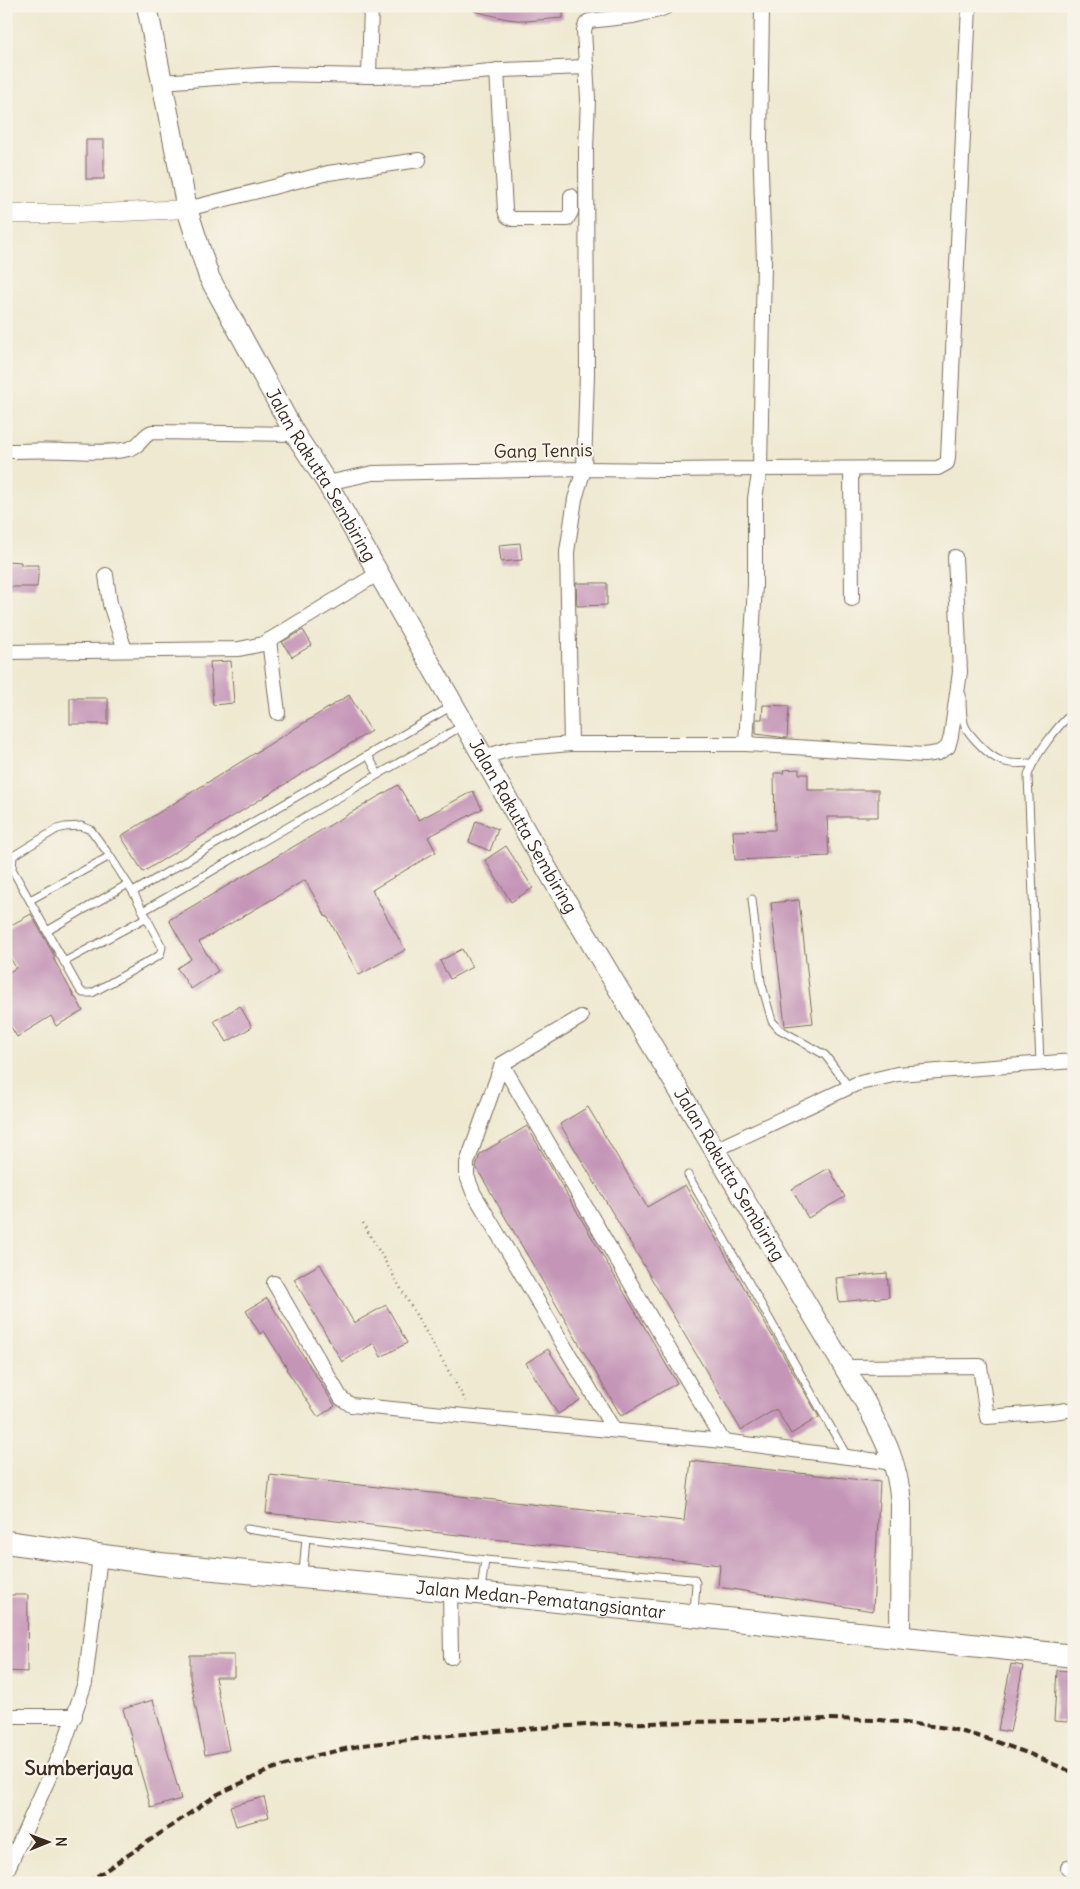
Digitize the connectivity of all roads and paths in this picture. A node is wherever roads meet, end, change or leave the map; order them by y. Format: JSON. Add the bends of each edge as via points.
{"nodes":[{"id":1,"x":146,"y":6,"type":"edge"},
{"id":2,"x":371,"y":6,"type":"edge"},
{"id":3,"x":668,"y":6,"type":"edge"},
{"id":4,"x":762,"y":6,"type":"edge"},
{"id":5,"x":969,"y":6,"type":"edge"},
{"id":6,"x":587,"y":67,"type":"junction"},
{"id":7,"x":497,"y":70,"type":"junction"},
{"id":8,"x":370,"y":76,"type":"junction"},
{"id":9,"x":161,"y":82,"type":"junction"},
{"id":10,"x":419,"y":160,"type":"dead end"},
{"id":11,"x":571,"y":196,"type":"dead end"},
{"id":12,"x":186,"y":209,"type":"junction"},
{"id":13,"x":6,"y":214,"type":"edge"},
{"id":14,"x":295,"y":434,"type":"junction"},
{"id":15,"x":6,"y":452,"type":"edge"},
{"id":16,"x":584,"y":469,"type":"junction"},
{"id":17,"x":760,"y":469,"type":"junction"},
{"id":18,"x":851,"y":470,"type":"junction"},
{"id":19,"x":328,"y":483,"type":"junction"},
{"id":20,"x":955,"y":557,"type":"dead end"},
{"id":21,"x":379,"y":573,"type":"junction"},
{"id":22,"x":106,"y":574,"type":"dead end"},
{"id":23,"x":852,"y":599,"type":"dead end"},
{"id":24,"x":270,"y":640,"type":"junction"},
{"id":25,"x":124,"y":650,"type":"junction"},
{"id":26,"x":6,"y":652,"type":"edge"},
{"id":27,"x":960,"y":672,"type":"junction"},
{"id":28,"x":453,"y":705,"type":"junction"},
{"id":29,"x":1074,"y":712,"type":"edge"},
{"id":30,"x":278,"y":713,"type":"dead end"},
{"id":31,"x":465,"y":724,"type":"junction"},
{"id":32,"x":571,"y":744,"type":"junction"},
{"id":33,"x":746,"y":744,"type":"junction"},
{"id":34,"x":368,"y":755,"type":"junction"},
{"id":35,"x":484,"y":757,"type":"junction"},
{"id":36,"x":1033,"y":763,"type":"junction"},
{"id":37,"x":378,"y":774,"type":"junction"},
{"id":38,"x":110,"y":856,"type":"junction"},
{"id":39,"x":128,"y":884,"type":"junction"},
{"id":40,"x":133,"y":892,"type":"junction"},
{"id":41,"x":752,"y":899,"type":"dead end"},
{"id":42,"x":30,"y":900,"type":"junction"},
{"id":43,"x":145,"y":914,"type":"junction"},
{"id":44,"x":47,"y":931,"type":"junction"},
{"id":45,"x":64,"y":962,"type":"junction"},
{"id":46,"x":581,"y":1017,"type":"dead end"},
{"id":47,"x":1074,"y":1061,"type":"edge"},
{"id":48,"x":1040,"y":1063,"type":"junction"},
{"id":49,"x":502,"y":1064,"type":"junction"},
{"id":50,"x":849,"y":1087,"type":"junction"},
{"id":51,"x":715,"y":1150,"type":"junction"},
{"id":52,"x":688,"y":1175,"type":"dead end"},
{"id":53,"x":363,"y":1223,"type":"dead end"},
{"id":54,"x":274,"y":1283,"type":"dead end"},
{"id":55,"x":844,"y":1367,"type":"junction"},
{"id":56,"x":1074,"y":1409,"type":"edge"},
{"id":57,"x":475,"y":1417,"type":"junction"},
{"id":58,"x":614,"y":1430,"type":"junction"},
{"id":59,"x":724,"y":1440,"type":"junction"},
{"id":60,"x":847,"y":1456,"type":"junction"},
{"id":61,"x":894,"y":1464,"type":"junction"},
{"id":62,"x":247,"y":1529,"type":"dead end"},
{"id":63,"x":306,"y":1538,"type":"junction"},
{"id":64,"x":6,"y":1542,"type":"edge"},
{"id":65,"x":100,"y":1556,"type":"junction"},
{"id":66,"x":485,"y":1560,"type":"junction"},
{"id":67,"x":303,"y":1576,"type":"junction"},
{"id":68,"x":450,"y":1590,"type":"junction"},
{"id":69,"x":481,"y":1593,"type":"junction"},
{"id":70,"x":694,"y":1616,"type":"junction"},
{"id":71,"x":900,"y":1636,"type":"junction"},
{"id":72,"x":1074,"y":1656,"type":"edge"},
{"id":73,"x":451,"y":1657,"type":"dead end"},
{"id":74,"x":6,"y":1716,"type":"edge"},
{"id":75,"x":75,"y":1716,"type":"junction"},
{"id":76,"x":6,"y":1873,"type":"edge"}],
"edges":[{"from":1,"to":9,"type":"main road","name":"Jalan Rakutta Sembiring"},
{"from":2,"to":8,"type":"street"},
{"from":3,"to":6,"type":"street","via":[[633,16],[589,21],[584,30]]},
{"from":4,"to":17,"type":"street","via":[[760,140],[764,262]]},
{"from":5,"to":18,"type":"street","name":"Gang Tennis","via":[[948,458],[938,468]]},
{"from":6,"to":7,"type":"street"},
{"from":6,"to":16,"type":"street","via":[[588,308]]},
{"from":7,"to":8,"type":"street","via":[[446,75]]},
{"from":7,"to":11,"type":"street","via":[[507,216],[513,219],[567,219],[571,212]]},
{"from":8,"to":9,"type":"street","via":[[273,74]]},
{"from":9,"to":12,"type":"main road","name":"Jalan Rakutta Sembiring"},
{"from":10,"to":12,"type":"street","via":[[328,173]]},
{"from":12,"to":13,"type":"street"},
{"from":12,"to":14,"type":"main road","name":"Jalan Rakutta Sembiring","via":[[209,277]]},
{"from":14,"to":15,"type":"street","via":[[152,432],[138,446],[126,450]]},
{"from":14,"to":19,"type":"main road","name":"Jalan Rakutta Sembiring"},
{"from":16,"to":17,"type":"street","name":"Gang Tennis"},
{"from":16,"to":19,"type":"street","name":"Gang Tennis","via":[[373,473]]},
{"from":16,"to":32,"type":"street","via":[[567,552]]},
{"from":17,"to":18,"type":"street","name":"Gang Tennis"},
{"from":17,"to":33,"type":"street","via":[[755,498],[755,585]]},
{"from":18,"to":23,"type":"street"},
{"from":19,"to":21,"type":"main road","name":"Jalan Rakutta Sembiring"},
{"from":20,"to":27,"type":"street"},
{"from":21,"to":24,"type":"street"},
{"from":21,"to":28,"type":"main road","name":"Jalan Rakutta Sembiring"},
{"from":22,"to":25,"type":"street","via":[[111,611]]},
{"from":24,"to":25,"type":"street","via":[[239,649]]},
{"from":24,"to":30,"type":"street"},
{"from":25,"to":26,"type":"street"},
{"from":27,"to":33,"type":"street","via":[[951,736],[948,747],[938,754]]},
{"from":27,"to":36,"type":"lane","via":[[964,722],[968,732],[990,756],[1000,761]]},
{"from":28,"to":31,"type":"main road","name":"Jalan Rakutta Sembiring"},
{"from":28,"to":34,"type":"lane"},
{"from":29,"to":36,"type":"lane","via":[[1049,738]]},
{"from":31,"to":35,"type":"main road","name":"Jalan Rakutta Sembiring"},
{"from":31,"to":37,"type":"lane"},
{"from":32,"to":33,"type":"street"},
{"from":32,"to":35,"type":"street","via":[[511,749]]},
{"from":34,"to":37,"type":"lane"},
{"from":34,"to":40,"type":"lane"},
{"from":35,"to":51,"type":"main road","name":"Jalan Rakutta Sembiring"},
{"from":36,"to":48,"type":"lane","via":[[1028,776]]},
{"from":37,"to":43,"type":"lane"},
{"from":38,"to":39,"type":"lane"},
{"from":38,"to":42,"type":"lane"},
{"from":38,"to":42,"type":"lane","via":[[86,827],[57,830],[13,856],[12,869]]},
{"from":39,"to":40,"type":"lane"},
{"from":39,"to":44,"type":"lane"},
{"from":40,"to":43,"type":"lane"},
{"from":41,"to":50,"type":"lane","via":[[761,982],[772,1021],[778,1029],[825,1055]]},
{"from":42,"to":44,"type":"lane"},
{"from":43,"to":45,"type":"lane"},
{"from":43,"to":45,"type":"lane","via":[[162,947],[160,955],[92,993],[80,990]]},
{"from":44,"to":45,"type":"lane"},
{"from":46,"to":49,"type":"street"},
{"from":47,"to":48,"type":"street"},
{"from":48,"to":50,"type":"street","via":[[897,1074]]},
{"from":49,"to":58,"type":"street","via":[[467,1163],[467,1176],[473,1192]]},
{"from":49,"to":59,"type":"street"},
{"from":50,"to":51,"type":"street"},
{"from":51,"to":55,"type":"main road","name":"Jalan Rakutta Sembiring"},
{"from":52,"to":60,"type":"lane"},
{"from":53,"to":57,"type":"path"},
{"from":54,"to":57,"type":"street","via":[[341,1398],[350,1405]]},
{"from":55,"to":56,"type":"street","via":[[980,1366],[987,1417]]},
{"from":55,"to":61,"type":"main road","name":"Jalan Rakutta Sembiring","via":[[888,1446]]},
{"from":57,"to":58,"type":"street"},
{"from":58,"to":59,"type":"street"},
{"from":59,"to":60,"type":"street"},
{"from":60,"to":61,"type":"street"},
{"from":61,"to":71,"type":"main road","name":"Jalan Rakutta Sembiring","via":[[900,1483],[901,1504]]},
{"from":62,"to":63,"type":"lane"},
{"from":63,"to":66,"type":"lane"},
{"from":63,"to":67,"type":"lane"},
{"from":64,"to":65,"type":"highway","name":"Jalan Medan-Pematangsiantar"},
{"from":65,"to":67,"type":"highway","name":"Jalan Medan-Pematangsiantar"},
{"from":65,"to":75,"type":"street","via":[[85,1683]]},
{"from":66,"to":69,"type":"lane"},
{"from":66,"to":70,"type":"lane","via":[[691,1579],[696,1583]]},
{"from":67,"to":68,"type":"highway","name":"Jalan Medan-Pematangsiantar"},
{"from":68,"to":69,"type":"highway","name":"Jalan Medan-Pematangsiantar"},
{"from":68,"to":73,"type":"street"},
{"from":69,"to":70,"type":"highway","name":"Jalan Medan-Pematangsiantar"},
{"from":70,"to":71,"type":"highway","name":"Jalan Medan-Pematangsiantar"},
{"from":71,"to":72,"type":"highway","name":"Jalan Medan-Pematangsiantar"},
{"from":74,"to":75,"type":"street"},
{"from":75,"to":76,"type":"street"}]}
